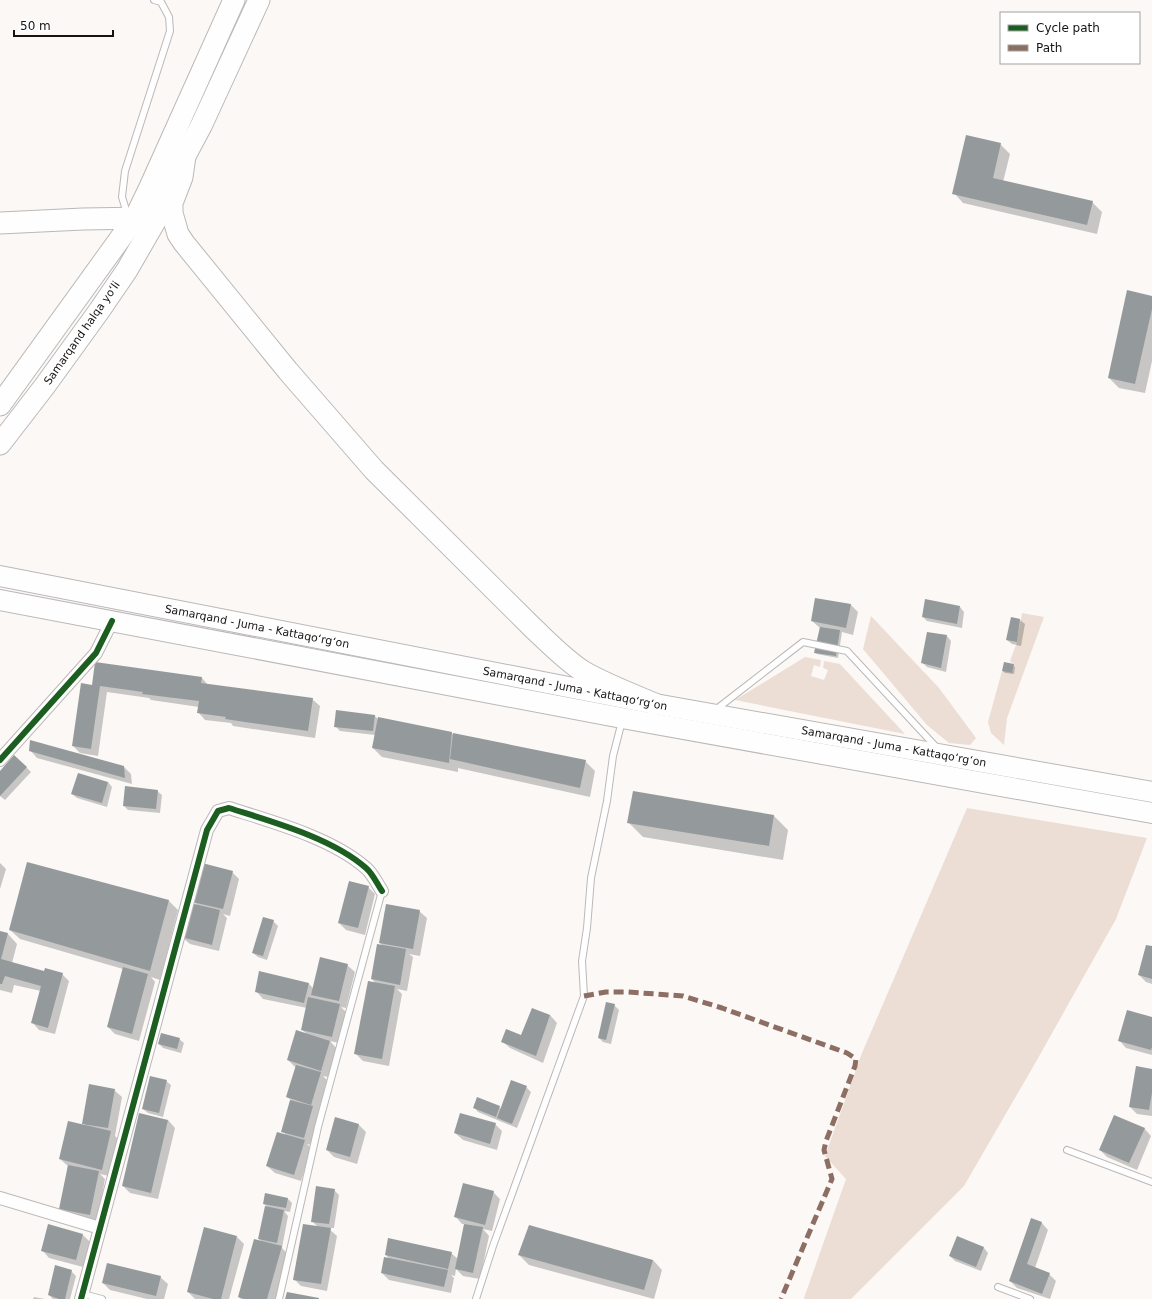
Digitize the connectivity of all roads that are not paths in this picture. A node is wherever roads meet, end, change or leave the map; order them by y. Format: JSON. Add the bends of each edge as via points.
{"nodes":[{"id":1,"x":154,"y":0,"type":"edge"},
{"id":2,"x":234,"y":0,"type":"edge"},
{"id":3,"x":259,"y":0,"type":"edge"},
{"id":4,"x":184,"y":156,"type":"junction"},
{"id":5,"x":130,"y":214,"type":"junction"},
{"id":6,"x":157,"y":218,"type":"junction"},
{"id":7,"x":0,"y":223,"type":"edge"},
{"id":8,"x":0,"y":405,"type":"edge"},
{"id":9,"x":0,"y":444,"type":"edge"},
{"id":10,"x":0,"y":576,"type":"edge"},
{"id":11,"x":0,"y":600,"type":"edge"},
{"id":12,"x":112,"y":621,"type":"junction"},
{"id":13,"x":655,"y":704,"type":"junction"},
{"id":14,"x":709,"y":714,"type":"junction"},
{"id":15,"x":622,"y":718,"type":"junction"},
{"id":16,"x":945,"y":756,"type":"junction"},
{"id":17,"x":0,"y":760,"type":"edge"},
{"id":18,"x":1152,"y":792,"type":"edge"},
{"id":19,"x":1152,"y":812,"type":"edge"},
{"id":20,"x":382,"y":891,"type":"joint"},
{"id":21,"x":1067,"y":1150,"type":"dead end"},
{"id":22,"x":1152,"y":1182,"type":"edge"},
{"id":23,"x":0,"y":1198,"type":"edge"},
{"id":24,"x":100,"y":1228,"type":"junction"},
{"id":25,"x":998,"y":1287,"type":"dead end"},
{"id":26,"x":82,"y":1297,"type":"edge"},
{"id":27,"x":102,"y":1299,"type":"edge"},
{"id":28,"x":279,"y":1299,"type":"edge"},
{"id":29,"x":476,"y":1299,"type":"edge"},
{"id":30,"x":1030,"y":1299,"type":"edge"}],
"edges":[{"from":1,"to":5,"type":"lane","via":[[161,2],[169,17],[170,31],[125,170],[122,197]]},
{"from":2,"to":5,"type":"highway","via":[[150,187]]},
{"from":3,"to":4,"type":"highway","name":"Samarqand halqa yoʻli","via":[[202,124]]},
{"from":4,"to":6,"type":"highway","name":"Samarqand halqa yoʻli"},
{"from":4,"to":13,"type":"highway","via":[[182,177],[172,203],[178,234],[332,422],[374,470],[557,650],[583,671]]},
{"from":5,"to":6,"type":"highway"},
{"from":5,"to":7,"type":"highway"},
{"from":5,"to":8,"type":"highway"},
{"from":6,"to":9,"type":"highway","name":"Samarqand halqa yoʻli","via":[[127,270],[99,311]]},
{"from":10,"to":13,"type":"main road","name":"Samarqand - Juma - Kattaqo‘rg‘on"},
{"from":11,"to":12,"type":"main road","name":"Samarqand - Juma - Kattaqo‘rg‘on"},
{"from":12,"to":15,"type":"main road","name":"Samarqand - Juma - Kattaqo‘rg‘on"},
{"from":12,"to":17,"type":"street","via":[[96,653]]},
{"from":13,"to":14,"type":"main road","name":"Samarqand - Juma - Kattaqo‘rg‘on"},
{"from":14,"to":16,"type":"main road","name":"Samarqand - Juma - Kattaqo‘rg‘on"},
{"from":14,"to":16,"type":"lane","via":[[803,642],[847,651]]},
{"from":15,"to":19,"type":"main road","name":"Samarqand - Juma - Kattaqo‘rg‘on"},
{"from":15,"to":29,"type":"lane","via":[[591,878],[582,961],[584,996]]},
{"from":16,"to":18,"type":"main road","name":"Samarqand - Juma - Kattaqo‘rg‘on"},
{"from":20,"to":24,"type":"street","via":[[367,869],[323,841],[230,808],[218,811],[207,830]]},
{"from":20,"to":28,"type":"lane","via":[[318,1127]]},
{"from":21,"to":22,"type":"lane"},
{"from":23,"to":24,"type":"street"},
{"from":24,"to":26,"type":"street"},
{"from":25,"to":30,"type":"lane"},
{"from":26,"to":27,"type":"lane"}]}
